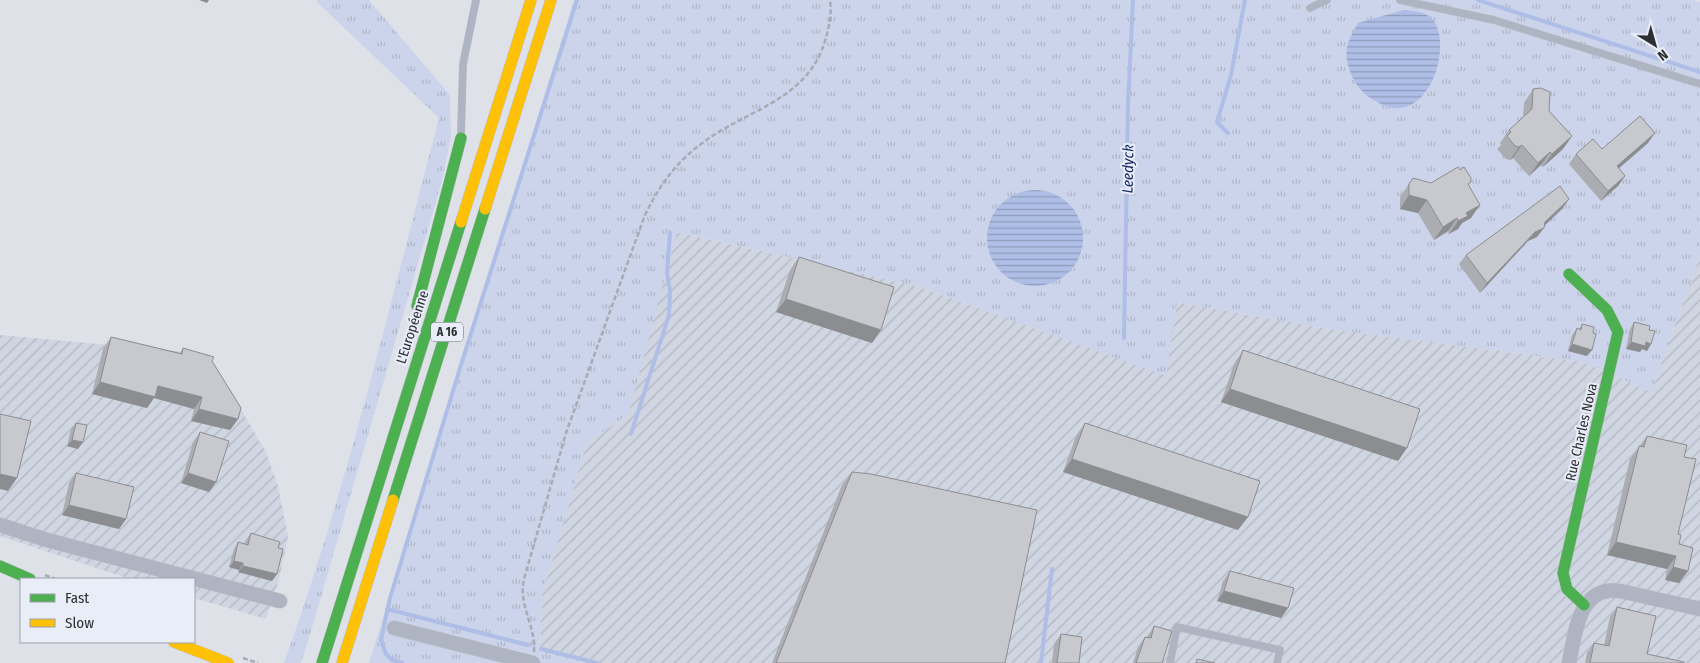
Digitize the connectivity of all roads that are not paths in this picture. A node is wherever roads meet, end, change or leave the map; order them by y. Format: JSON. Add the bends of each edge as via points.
{"nodes":[{"id":1,"x":476,"y":0,"type":"edge"},
{"id":2,"x":531,"y":0,"type":"edge"},
{"id":3,"x":551,"y":0,"type":"edge"},
{"id":4,"x":1327,"y":0,"type":"edge"},
{"id":5,"x":1400,"y":0,"type":"edge"},
{"id":6,"x":1310,"y":8,"type":"dead end"},
{"id":7,"x":1700,"y":84,"type":"edge"},
{"id":8,"x":460,"y":138,"type":"joint"},
{"id":9,"x":1570,"y":274,"type":"dead end"},
{"id":10,"x":415,"y":313,"type":"dead end"},
{"id":11,"x":378,"y":444,"type":"dead end"},
{"id":12,"x":0,"y":525,"type":"edge"},
{"id":13,"x":0,"y":566,"type":"edge"},
{"id":14,"x":28,"y":578,"type":"edge"},
{"id":15,"x":191,"y":578,"type":"edge"},
{"id":16,"x":195,"y":579,"type":"edge"},
{"id":17,"x":280,"y":601,"type":"dead end"},
{"id":18,"x":1584,"y":606,"type":"junction"},
{"id":19,"x":1700,"y":609,"type":"edge"},
{"id":20,"x":394,"y":628,"type":"dead end"},
{"id":21,"x":177,"y":643,"type":"edge"},
{"id":22,"x":228,"y":663,"type":"edge"},
{"id":23,"x":317,"y":663,"type":"edge"},
{"id":24,"x":322,"y":663,"type":"edge"},
{"id":25,"x":342,"y":663,"type":"edge"},
{"id":26,"x":532,"y":663,"type":"edge"},
{"id":27,"x":1170,"y":663,"type":"edge"},
{"id":28,"x":1277,"y":663,"type":"edge"},
{"id":29,"x":1569,"y":663,"type":"edge"}],
"edges":[{"from":1,"to":8,"type":"lane","via":[[462,64]]},
{"from":2,"to":24,"type":"main road","name":"L'Européenne","number":"A 16"},
{"from":3,"to":25,"type":"main road","number":"A 16"},
{"from":4,"to":6,"type":"lane"},
{"from":5,"to":7,"type":"lane","via":[[1482,16]]},
{"from":8,"to":10,"type":"main road"},
{"from":9,"to":18,"type":"main road","name":"Rue Charles Nova","via":[[1607,310],[1618,332],[1563,573],[1567,589]]},
{"from":11,"to":23,"type":"main road"},
{"from":12,"to":15,"type":"street"},
{"from":13,"to":14,"type":"main road"},
{"from":16,"to":17,"type":"street"},
{"from":18,"to":19,"type":"street","via":[[1596,595],[1614,590]]},
{"from":18,"to":29,"type":"street"},
{"from":20,"to":26,"type":"street"},
{"from":21,"to":22,"type":"main road"},
{"from":27,"to":28,"type":"lane","via":[[1178,627],[1280,650]]}]}
